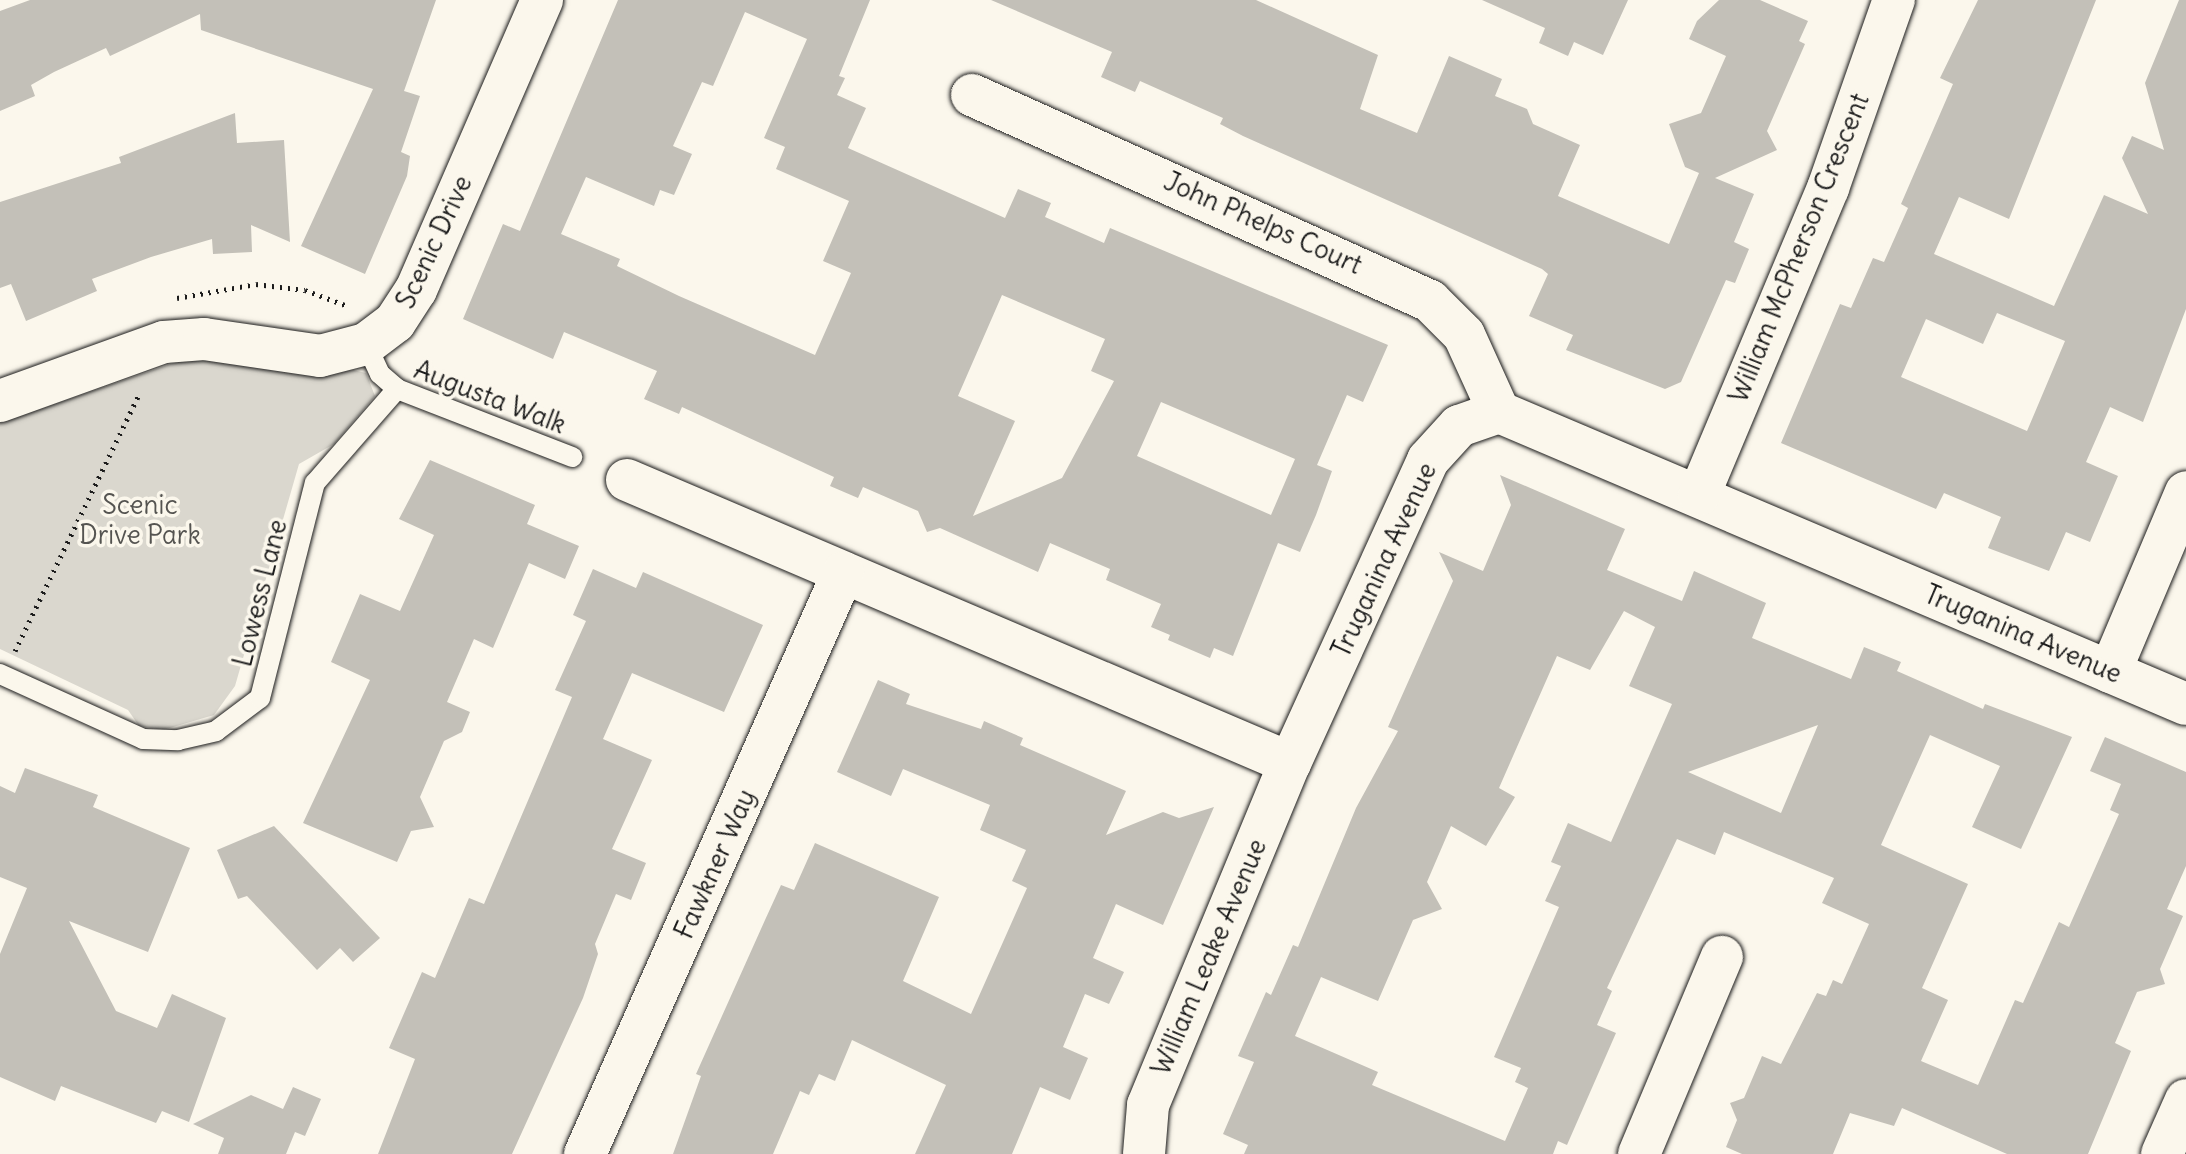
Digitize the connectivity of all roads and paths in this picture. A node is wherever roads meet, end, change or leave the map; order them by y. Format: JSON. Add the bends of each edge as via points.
{"nodes":[{"id":1,"x":542,"y":0,"type":"edge"},
{"id":2,"x":1894,"y":0,"type":"edge"},
{"id":3,"x":972,"y":95,"type":"dead end"},
{"id":4,"x":353,"y":303,"type":"dead end"},
{"id":5,"x":164,"y":323,"type":"junction"},
{"id":6,"x":366,"y":344,"type":"junction"},
{"id":7,"x":397,"y":389,"type":"junction"},
{"id":8,"x":0,"y":401,"type":"edge"},
{"id":9,"x":1499,"y":412,"type":"junction"},
{"id":10,"x":572,"y":457,"type":"dead end"},
{"id":11,"x":627,"y":480,"type":"dead end"},
{"id":12,"x":2186,"y":492,"type":"edge"},
{"id":13,"x":1699,"y":495,"type":"junction"},
{"id":14,"x":843,"y":573,"type":"junction"},
{"id":15,"x":2110,"y":672,"type":"junction"},
{"id":16,"x":2,"y":675,"type":"edge"},
{"id":17,"x":2186,"y":704,"type":"edge"},
{"id":18,"x":1290,"y":763,"type":"junction"},
{"id":19,"x":1722,"y":957,"type":"dead end"},
{"id":20,"x":2186,"y":1100,"type":"edge"},
{"id":21,"x":585,"y":1154,"type":"edge"},
{"id":22,"x":1144,"y":1154,"type":"edge"},
{"id":23,"x":1639,"y":1154,"type":"edge"},
{"id":24,"x":2162,"y":1154,"type":"edge"}],
"edges":[{"from":1,"to":6,"type":"street","name":"Scenic Drive","via":[[416,290],[395,322]]},
{"from":2,"to":13,"type":"street","name":"William McPherson Crescent","via":[[1828,188]]},
{"from":3,"to":9,"type":"street","name":"John Phelps Court","via":[[1430,301],[1464,335]]},
{"from":4,"to":5,"type":"path","via":[[256,284],[199,290]]},
{"from":5,"to":6,"type":"street","name":"Scenic Drive","via":[[204,339],[320,356]]},
{"from":5,"to":8,"type":"street","name":"Scenic Drive"},
{"from":5,"to":16,"type":"path"},
{"from":6,"to":7,"type":"lane","name":"Augusta Walk","via":[[380,374]]},
{"from":7,"to":10,"type":"lane","name":"Augusta Walk"},
{"from":7,"to":16,"type":"lane","name":"Lowess Lane","via":[[315,483],[260,698],[216,731],[143,739]]},
{"from":9,"to":13,"type":"street","name":"Truganina Avenue"},
{"from":9,"to":18,"type":"street","name":"Truganina Avenue","via":[[1459,426],[1428,460]]},
{"from":11,"to":14,"type":"street"},
{"from":12,"to":15,"type":"street"},
{"from":13,"to":15,"type":"street","name":"Truganina Avenue"},
{"from":14,"to":18,"type":"street"},
{"from":14,"to":21,"type":"street","name":"Fawkner Way"},
{"from":15,"to":17,"type":"street","name":"Truganina Avenue"},
{"from":18,"to":22,"type":"street","name":"William Leake Avenue","via":[[1148,1105]]},
{"from":19,"to":23,"type":"street"},
{"from":20,"to":24,"type":"street"}]}
